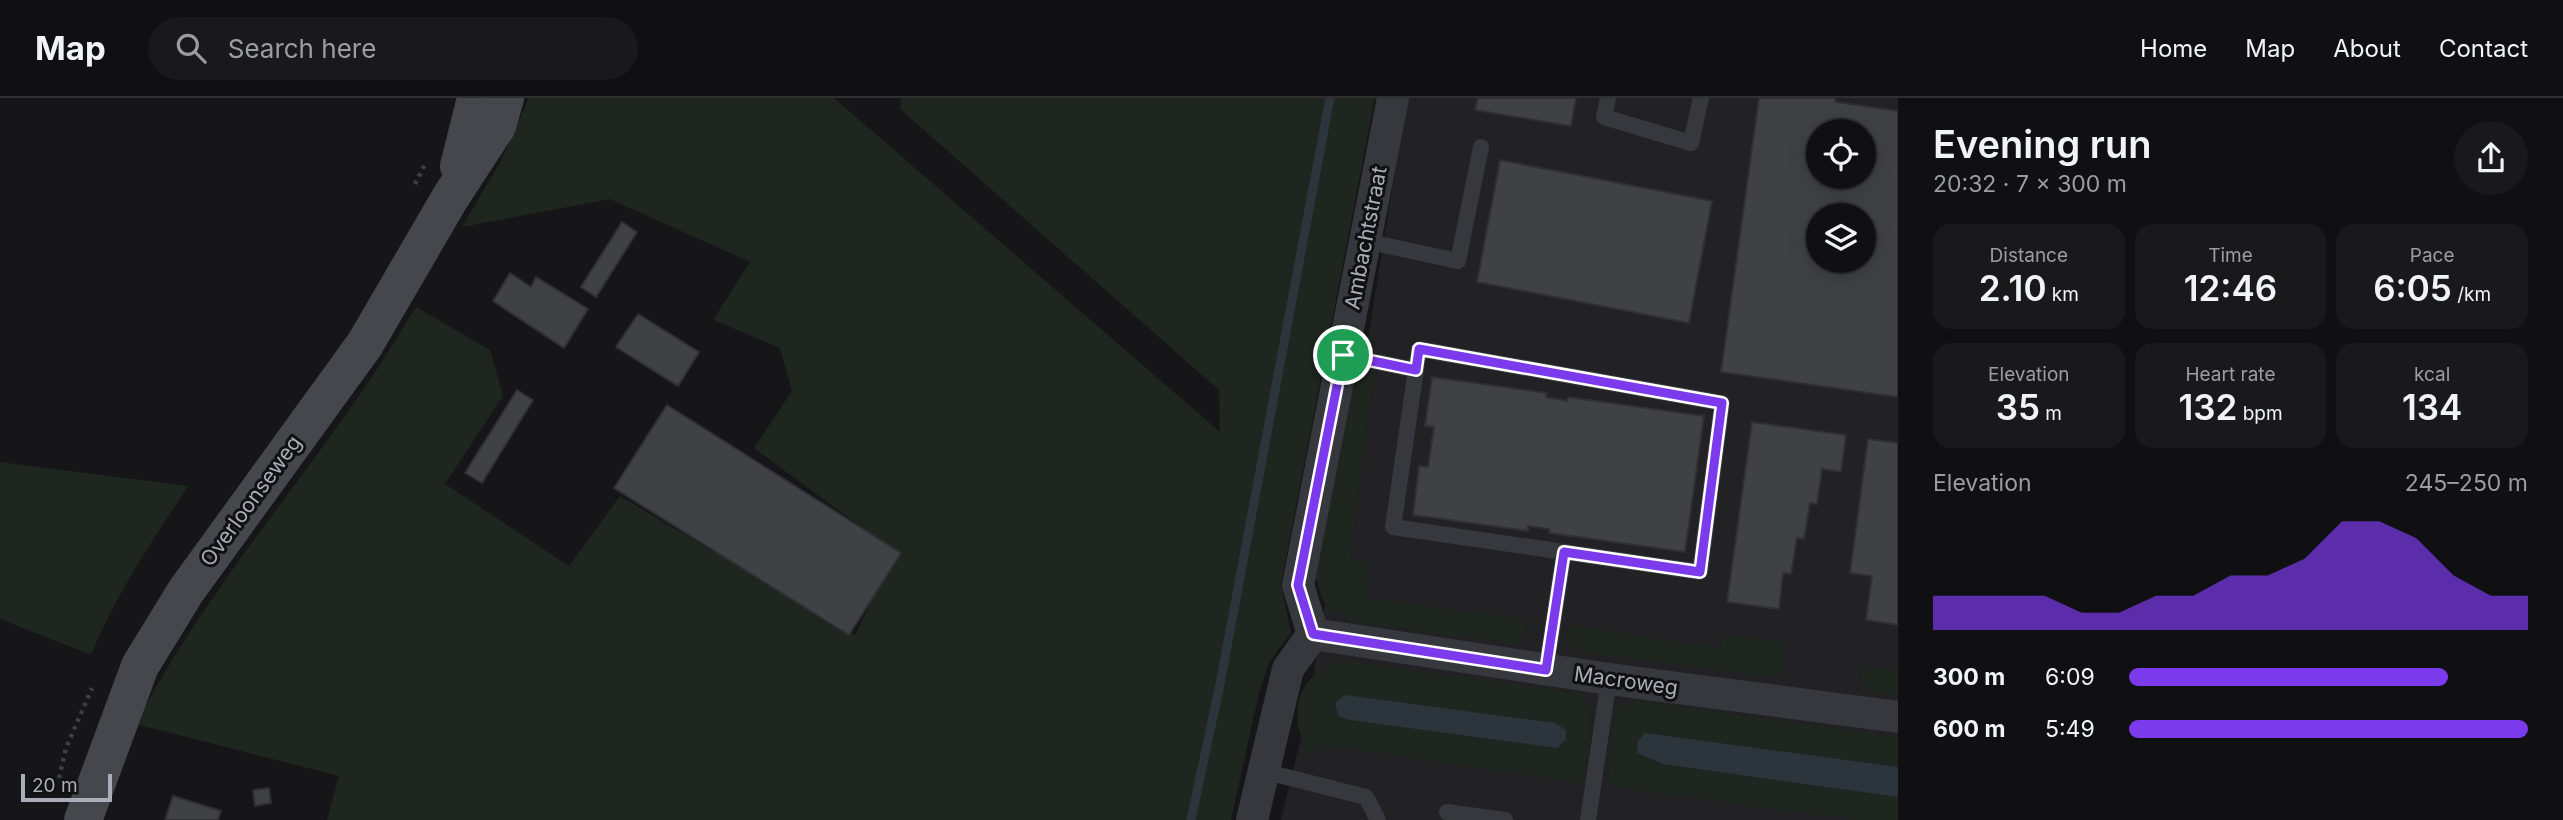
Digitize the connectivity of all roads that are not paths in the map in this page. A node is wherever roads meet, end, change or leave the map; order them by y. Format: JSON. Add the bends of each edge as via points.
{"nodes":[{"id":1,"x":476,"y":98,"type":"edge"},
{"id":2,"x":505,"y":98,"type":"edge"},
{"id":3,"x":1393,"y":98,"type":"edge"},
{"id":4,"x":1608,"y":98,"type":"edge"},
{"id":5,"x":1700,"y":98,"type":"edge"},
{"id":6,"x":1481,"y":147,"type":"dead end"},
{"id":7,"x":450,"y":198,"type":"junction"},
{"id":8,"x":1365,"y":241,"type":"junction"},
{"id":9,"x":1343,"y":355,"type":"junction"},
{"id":10,"x":1416,"y":370,"type":"junction"},
{"id":11,"x":1564,"y":552,"type":"junction"},
{"id":12,"x":1313,"y":634,"type":"junction"},
{"id":13,"x":1546,"y":670,"type":"junction"},
{"id":14,"x":1609,"y":679,"type":"junction"},
{"id":15,"x":1898,"y":717,"type":"edge"},
{"id":16,"x":1263,"y":771,"type":"junction"},
{"id":17,"x":1447,"y":812,"type":"dead end"},
{"id":18,"x":83,"y":820,"type":"edge"},
{"id":19,"x":1252,"y":820,"type":"edge"},
{"id":20,"x":1378,"y":820,"type":"edge"},
{"id":21,"x":1505,"y":820,"type":"edge"},
{"id":22,"x":1588,"y":820,"type":"edge"}],
"edges":[{"from":1,"to":7,"type":"street","name":"Overloonseweg"},
{"from":2,"to":7,"type":"street","name":"Overloonseweg","via":[[497,126]]},
{"from":3,"to":8,"type":"street","name":"Ambachtstraat"},
{"from":4,"to":5,"type":"lane","via":[[1604,117],[1692,143]]},
{"from":6,"to":8,"type":"lane","via":[[1458,261]]},
{"from":7,"to":18,"type":"street","name":"Overloonseweg","via":[[365,344],[186,591],[140,666]]},
{"from":8,"to":9,"type":"street","name":"Ambachtstraat"},
{"from":9,"to":10,"type":"lane"},
{"from":9,"to":12,"type":"street","name":"Ambachtstraat","via":[[1298,585]]},
{"from":10,"to":11,"type":"lane","via":[[1393,527]]},
{"from":10,"to":11,"type":"lane","via":[[1419,349],[1722,403],[1700,572]]},
{"from":11,"to":13,"type":"lane"},
{"from":12,"to":13,"type":"street","name":"Macroweg"},
{"from":12,"to":16,"type":"street","via":[[1288,669]]},
{"from":13,"to":14,"type":"street","name":"Macroweg"},
{"from":14,"to":15,"type":"street","name":"Macroweg"},
{"from":14,"to":22,"type":"lane"},
{"from":16,"to":19,"type":"street"},
{"from":16,"to":20,"type":"lane","via":[[1366,797]]},
{"from":17,"to":21,"type":"lane"}]}
